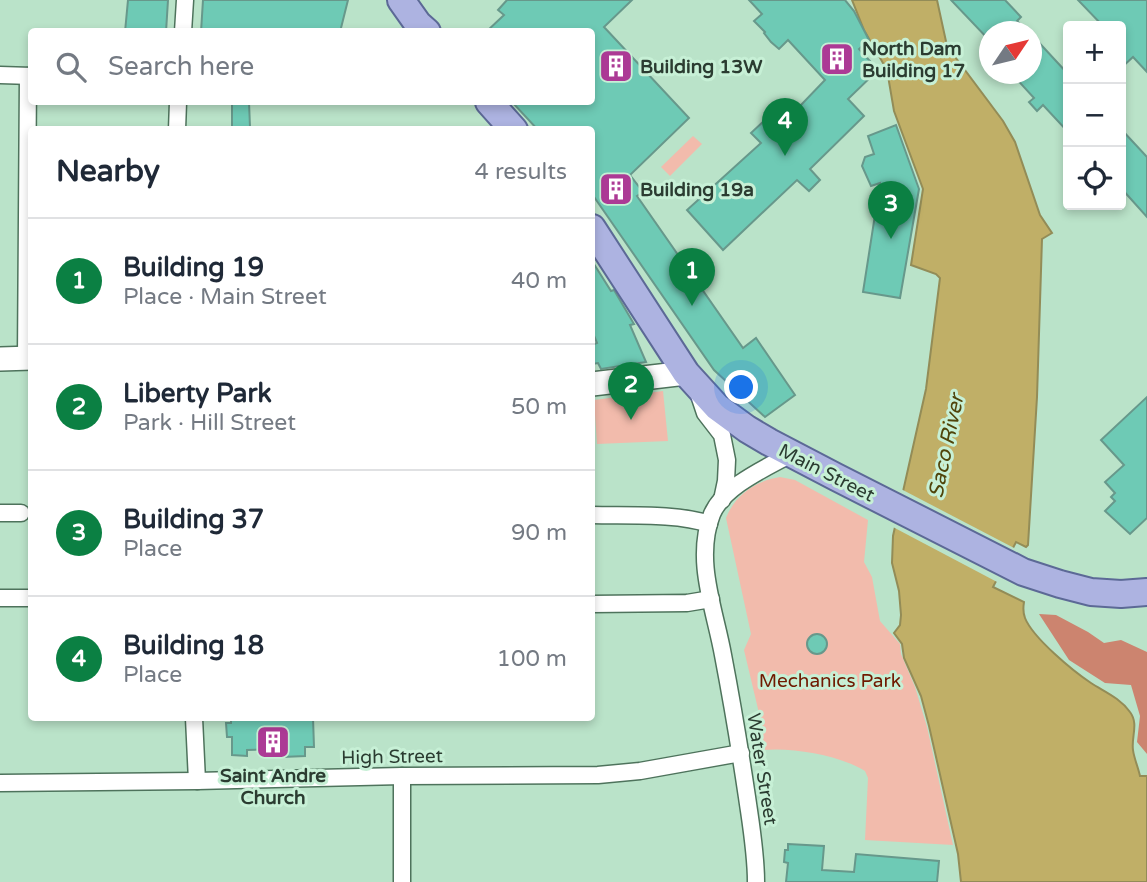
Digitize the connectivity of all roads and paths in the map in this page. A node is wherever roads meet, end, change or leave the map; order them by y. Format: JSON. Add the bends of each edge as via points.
{"nodes":[{"id":1,"x":186,"y":0,"type":"edge"},
{"id":2,"x":401,"y":0,"type":"edge"},
{"id":3,"x":183,"y":28,"type":"edge"},
{"id":4,"x":422,"y":28,"type":"edge"},
{"id":5,"x":0,"y":75,"type":"edge"},
{"id":6,"x":28,"y":76,"type":"edge"},
{"id":7,"x":29,"y":105,"type":"edge"},
{"id":8,"x":178,"y":105,"type":"edge"},
{"id":9,"x":492,"y":105,"type":"edge"},
{"id":10,"x":29,"y":126,"type":"edge"},
{"id":11,"x":177,"y":126,"type":"edge"},
{"id":12,"x":510,"y":126,"type":"edge"},
{"id":13,"x":595,"y":233,"type":"edge"},
{"id":14,"x":28,"y":358,"type":"edge"},
{"id":15,"x":0,"y":359,"type":"edge"},
{"id":16,"x":690,"y":378,"type":"junction"},
{"id":17,"x":595,"y":384,"type":"edge"},
{"id":18,"x":791,"y":454,"type":"junction"},
{"id":19,"x":722,"y":500,"type":"junction"},
{"id":20,"x":0,"y":513,"type":"edge"},
{"id":21,"x":21,"y":513,"type":"dead end"},
{"id":22,"x":595,"y":515,"type":"edge"},
{"id":23,"x":709,"y":524,"type":"junction"},
{"id":24,"x":1147,"y":592,"type":"edge"},
{"id":25,"x":0,"y":598,"type":"edge"},
{"id":26,"x":28,"y":598,"type":"edge"},
{"id":27,"x":711,"y":599,"type":"junction"},
{"id":28,"x":595,"y":604,"type":"edge"},
{"id":29,"x":194,"y":721,"type":"edge"},
{"id":30,"x":741,"y":753,"type":"junction"},
{"id":31,"x":402,"y":776,"type":"junction"},
{"id":32,"x":197,"y":781,"type":"junction"},
{"id":33,"x":0,"y":783,"type":"edge"},
{"id":34,"x":402,"y":882,"type":"edge"},
{"id":35,"x":755,"y":882,"type":"edge"}],
"edges":[{"from":1,"to":3,"type":"street"},
{"from":2,"to":4,"type":"main road"},
{"from":5,"to":6,"type":"street"},
{"from":7,"to":10,"type":"street"},
{"from":8,"to":11,"type":"street"},
{"from":9,"to":12,"type":"main road"},
{"from":13,"to":16,"type":"main road","name":"Main Street"},
{"from":14,"to":15,"type":"street"},
{"from":16,"to":17,"type":"street"},
{"from":16,"to":18,"type":"main road","name":"Main Street","via":[[717,407]]},
{"from":16,"to":19,"type":"street","via":[[705,413],[722,435],[727,460]]},
{"from":18,"to":19,"type":"street","via":[[747,479]]},
{"from":18,"to":24,"type":"main road","name":"Main Street","via":[[1038,578],[1091,592]]},
{"from":19,"to":23,"type":"street","name":"Water Street"},
{"from":20,"to":21,"type":"street"},
{"from":22,"to":23,"type":"street","via":[[674,517]]},
{"from":23,"to":27,"type":"street","name":"Water Street","via":[[704,565]]},
{"from":25,"to":26,"type":"street"},
{"from":27,"to":28,"type":"street"},
{"from":27,"to":30,"type":"street","name":"Water Street"},
{"from":29,"to":32,"type":"street"},
{"from":30,"to":31,"type":"street","name":"High Street","via":[[598,775]]},
{"from":30,"to":35,"type":"street","name":"Water Street"},
{"from":31,"to":32,"type":"street","name":"High Street"},
{"from":31,"to":34,"type":"street"},
{"from":32,"to":33,"type":"street","name":"High Street"}]}
